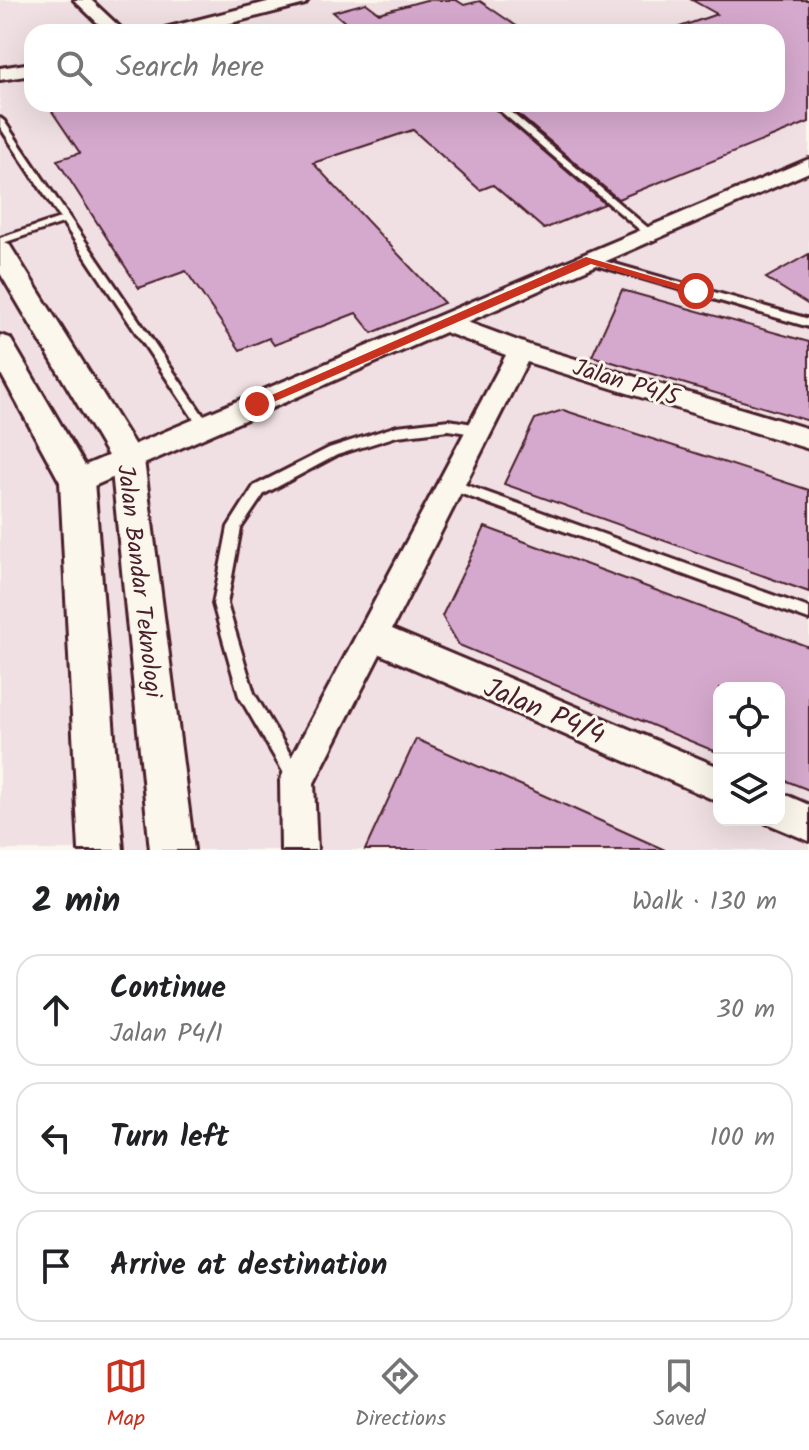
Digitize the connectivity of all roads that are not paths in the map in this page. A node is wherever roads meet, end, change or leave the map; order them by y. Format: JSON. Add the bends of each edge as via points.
{"nodes":[{"id":1,"x":82,"y":0,"type":"edge"},
{"id":2,"x":298,"y":0,"type":"edge"},
{"id":3,"x":108,"y":24,"type":"edge"},
{"id":4,"x":204,"y":24,"type":"edge"},
{"id":5,"x":17,"y":72,"type":"edge"},
{"id":6,"x":0,"y":84,"type":"edge"},
{"id":7,"x":505,"y":112,"type":"edge"},
{"id":8,"x":0,"y":121,"type":"edge"},
{"id":9,"x":809,"y":165,"type":"edge"},
{"id":10,"x":65,"y":219,"type":"junction"},
{"id":11,"x":650,"y":234,"type":"junction"},
{"id":12,"x":0,"y":241,"type":"edge"},
{"id":13,"x":0,"y":250,"type":"edge"},
{"id":14,"x":590,"y":260,"type":"junction"},
{"id":15,"x":445,"y":323,"type":"junction"},
{"id":16,"x":809,"y":323,"type":"edge"},
{"id":17,"x":0,"y":345,"type":"edge"},
{"id":18,"x":520,"y":351,"type":"junction"},
{"id":19,"x":205,"y":427,"type":"junction"},
{"id":20,"x":479,"y":430,"type":"junction"},
{"id":21,"x":809,"y":439,"type":"edge"},
{"id":22,"x":127,"y":460,"type":"junction"},
{"id":23,"x":77,"y":481,"type":"junction"},
{"id":24,"x":452,"y":485,"type":"junction"},
{"id":25,"x":809,"y":614,"type":"edge"},
{"id":26,"x":371,"y":635,"type":"junction"},
{"id":27,"x":297,"y":781,"type":"junction"},
{"id":28,"x":713,"y":782,"type":"edge"},
{"id":29,"x":785,"y":813,"type":"edge"},
{"id":30,"x":809,"y":823,"type":"edge"},
{"id":31,"x":101,"y":850,"type":"edge"},
{"id":32,"x":172,"y":850,"type":"edge"},
{"id":33,"x":299,"y":850,"type":"edge"}],
"edges":[{"from":1,"to":3,"type":"street"},
{"from":2,"to":4,"type":"street"},
{"from":5,"to":6,"type":"street"},
{"from":7,"to":11,"type":"lane"},
{"from":8,"to":10,"type":"lane"},
{"from":9,"to":11,"type":"street"},
{"from":10,"to":12,"type":"lane"},
{"from":10,"to":19,"type":"lane"},
{"from":11,"to":14,"type":"street"},
{"from":13,"to":22,"type":"street","name":"Jalan Bandar Teknologi"},
{"from":14,"to":15,"type":"street"},
{"from":14,"to":16,"type":"lane"},
{"from":15,"to":18,"type":"street","name":"Jalan P4/5"},
{"from":15,"to":19,"type":"street"},
{"from":17,"to":23,"type":"street","name":"Jalan Bandar Teknologi"},
{"from":18,"to":20,"type":"street"},
{"from":18,"to":21,"type":"street","name":"Jalan P4/5"},
{"from":19,"to":22,"type":"street"},
{"from":20,"to":24,"type":"street"},
{"from":20,"to":27,"type":"lane","via":[[449,425],[397,431],[333,451],[259,490],[235,527],[220,604],[247,696]]},
{"from":22,"to":23,"type":"street"},
{"from":22,"to":32,"type":"street","name":"Jalan Bandar Teknologi"},
{"from":23,"to":31,"type":"street","name":"Jalan Bandar Teknologi"},
{"from":24,"to":25,"type":"lane"},
{"from":24,"to":26,"type":"street"},
{"from":26,"to":27,"type":"street"},
{"from":26,"to":28,"type":"street","name":"Jalan P4/4"},
{"from":27,"to":33,"type":"street"},
{"from":29,"to":30,"type":"street"}]}
